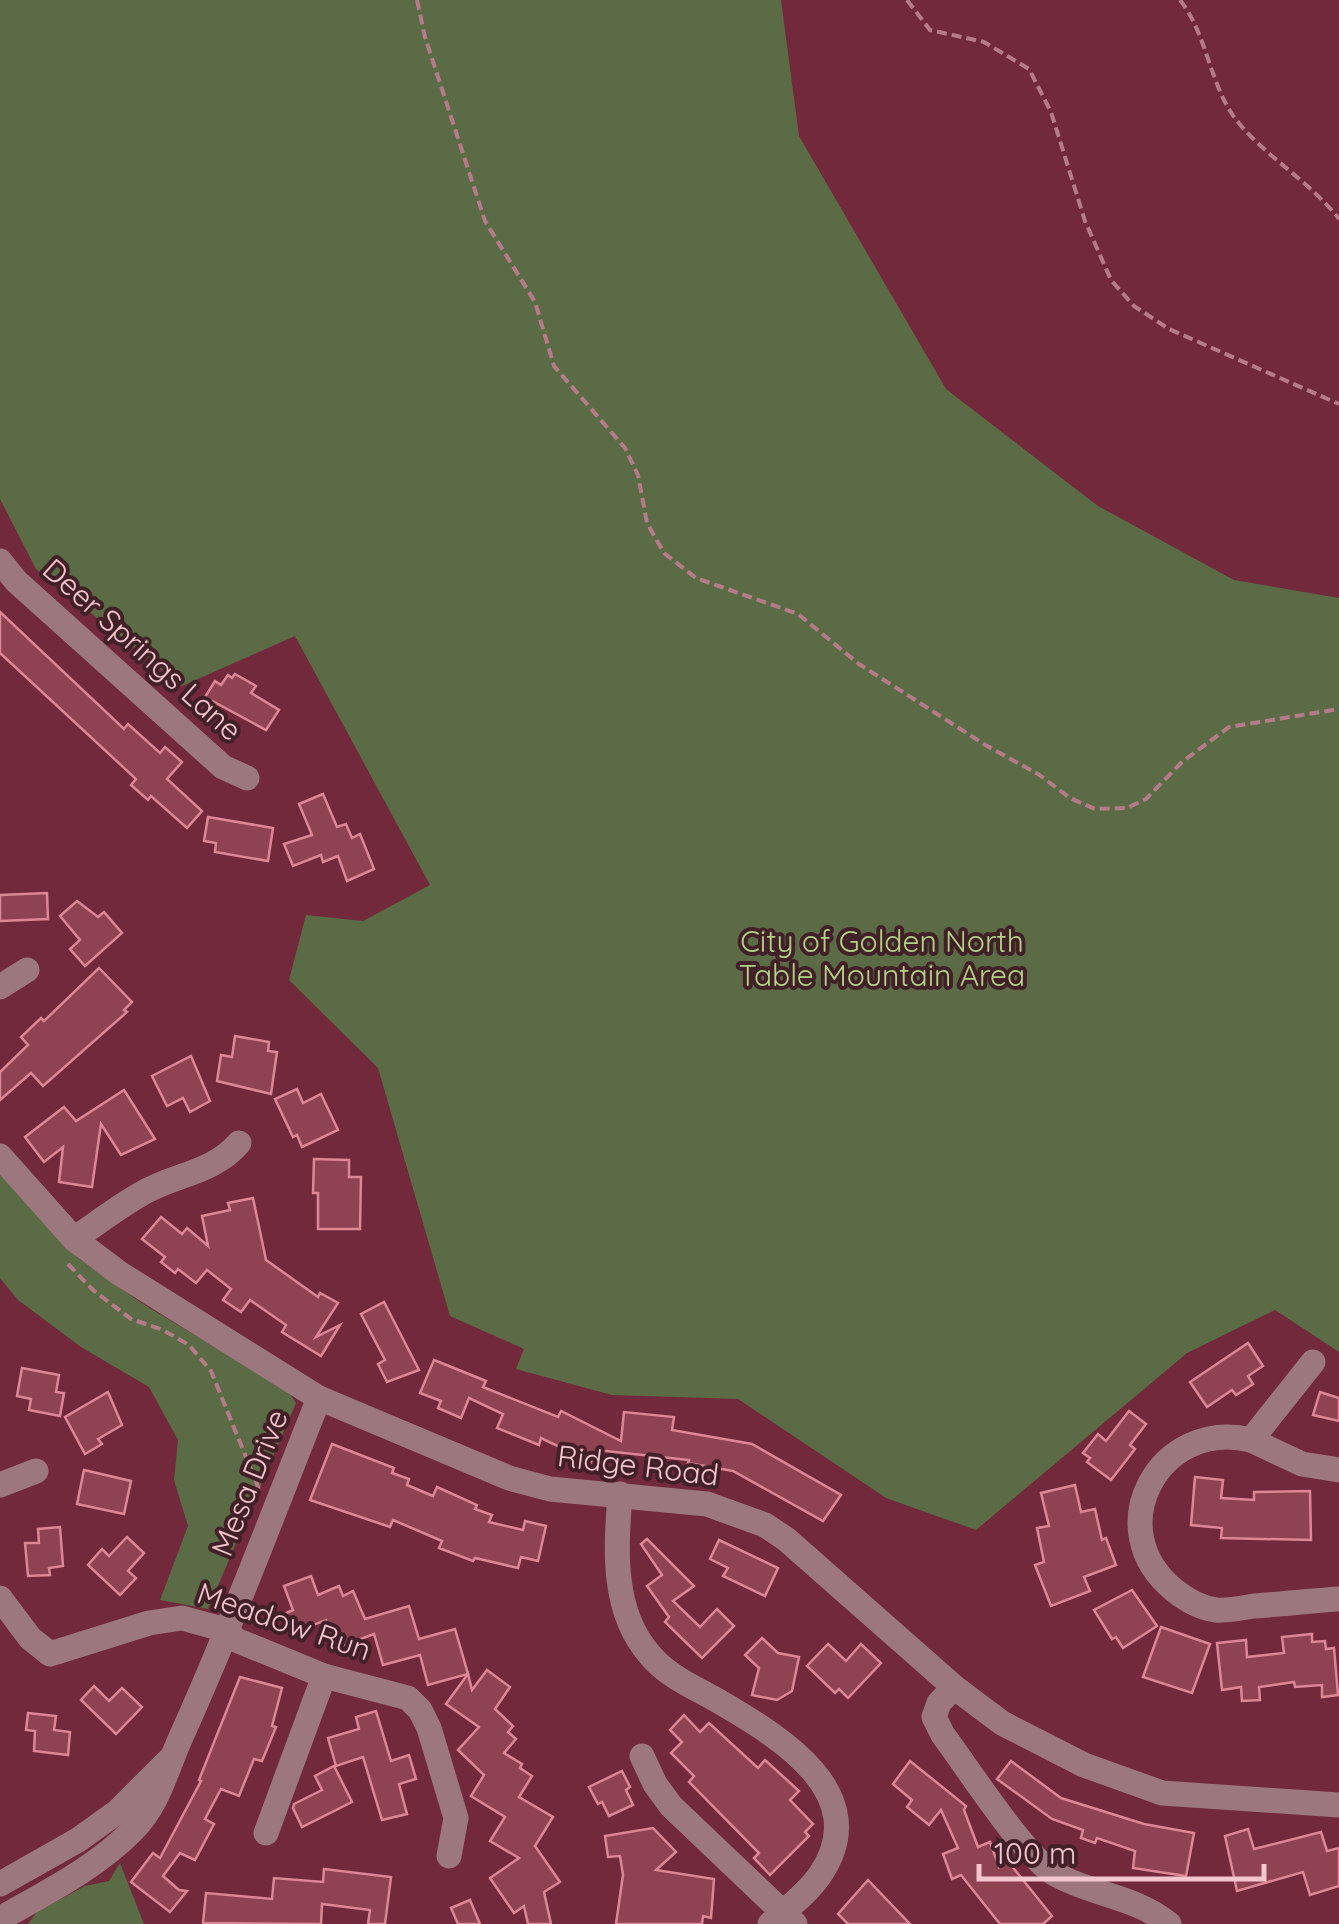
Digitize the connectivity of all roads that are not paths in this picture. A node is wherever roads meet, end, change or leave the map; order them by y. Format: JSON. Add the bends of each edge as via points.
{"nodes":[{"id":1,"x":0,"y":561,"type":"edge"},
{"id":2,"x":248,"y":778,"type":"dead end"},
{"id":3,"x":27,"y":970,"type":"dead end"},
{"id":4,"x":0,"y":987,"type":"edge"},
{"id":5,"x":239,"y":1143,"type":"dead end"},
{"id":6,"x":0,"y":1156,"type":"edge"},
{"id":7,"x":67,"y":1247,"type":"junction"},
{"id":8,"x":1313,"y":1362,"type":"dead end"},
{"id":9,"x":318,"y":1398,"type":"junction"},
{"id":10,"x":1252,"y":1440,"type":"junction"},
{"id":11,"x":1339,"y":1470,"type":"edge"},
{"id":12,"x":36,"y":1472,"type":"dead end"},
{"id":13,"x":0,"y":1485,"type":"edge"},
{"id":14,"x":620,"y":1494,"type":"junction"},
{"id":15,"x":0,"y":1598,"type":"edge"},
{"id":16,"x":1339,"y":1599,"type":"edge"},
{"id":17,"x":226,"y":1630,"type":"junction"},
{"id":18,"x":324,"y":1676,"type":"junction"},
{"id":19,"x":954,"y":1687,"type":"junction"},
{"id":20,"x":642,"y":1756,"type":"dead end"},
{"id":21,"x":172,"y":1758,"type":"junction"},
{"id":22,"x":1339,"y":1805,"type":"edge"},
{"id":23,"x":266,"y":1833,"type":"dead end"},
{"id":24,"x":449,"y":1856,"type":"dead end"},
{"id":25,"x":0,"y":1884,"type":"edge"},
{"id":26,"x":783,"y":1920,"type":"edge"},
{"id":27,"x":0,"y":1922,"type":"edge"},
{"id":28,"x":1168,"y":1924,"type":"edge"}],
"edges":[{"from":1,"to":2,"type":"street","name":"Deer Springs Lane","via":[[223,768]]},
{"from":3,"to":4,"type":"street"},
{"from":5,"to":7,"type":"street","via":[[195,1174],[142,1193]]},
{"from":6,"to":7,"type":"street","name":"Ridge Road"},
{"from":7,"to":9,"type":"street","name":"Ridge Road"},
{"from":8,"to":10,"type":"street"},
{"from":9,"to":14,"type":"street","name":"Ridge Road","via":[[509,1478],[550,1489]]},
{"from":9,"to":17,"type":"street","name":"Mesa Drive"},
{"from":10,"to":11,"type":"street","via":[[1302,1464]]},
{"from":10,"to":16,"type":"street","via":[[1220,1436],[1193,1442],[1150,1481],[1141,1510],[1142,1542],[1155,1572],[1182,1596],[1216,1610]]},
{"from":12,"to":13,"type":"street"},
{"from":14,"to":19,"type":"street","name":"Ridge Road","via":[[708,1504],[765,1525]]},
{"from":14,"to":26,"type":"street","via":[[620,1593],[650,1656],[804,1760],[833,1802],[832,1853]]},
{"from":15,"to":17,"type":"street","name":"Meadow Run","via":[[50,1654],[148,1622],[182,1618]]},
{"from":17,"to":18,"type":"street","name":"Meadow Run"},
{"from":17,"to":21,"type":"street","name":"Mesa Drive"},
{"from":18,"to":23,"type":"street"},
{"from":18,"to":24,"type":"street","name":"Meadow Run","via":[[408,1698],[420,1710],[456,1818]]},
{"from":19,"to":22,"type":"street","name":"Ridge Road","via":[[1002,1722],[1084,1765],[1162,1793]]},
{"from":19,"to":28,"type":"street","via":[[934,1718],[1039,1863],[1076,1884],[1146,1907]]},
{"from":20,"to":26,"type":"street","via":[[672,1806]]},
{"from":21,"to":25,"type":"street","name":"Mesa Drive","via":[[117,1812]]},
{"from":21,"to":27,"type":"street","name":"Mesa Drive","via":[[160,1794],[135,1828],[104,1856]]}]}
